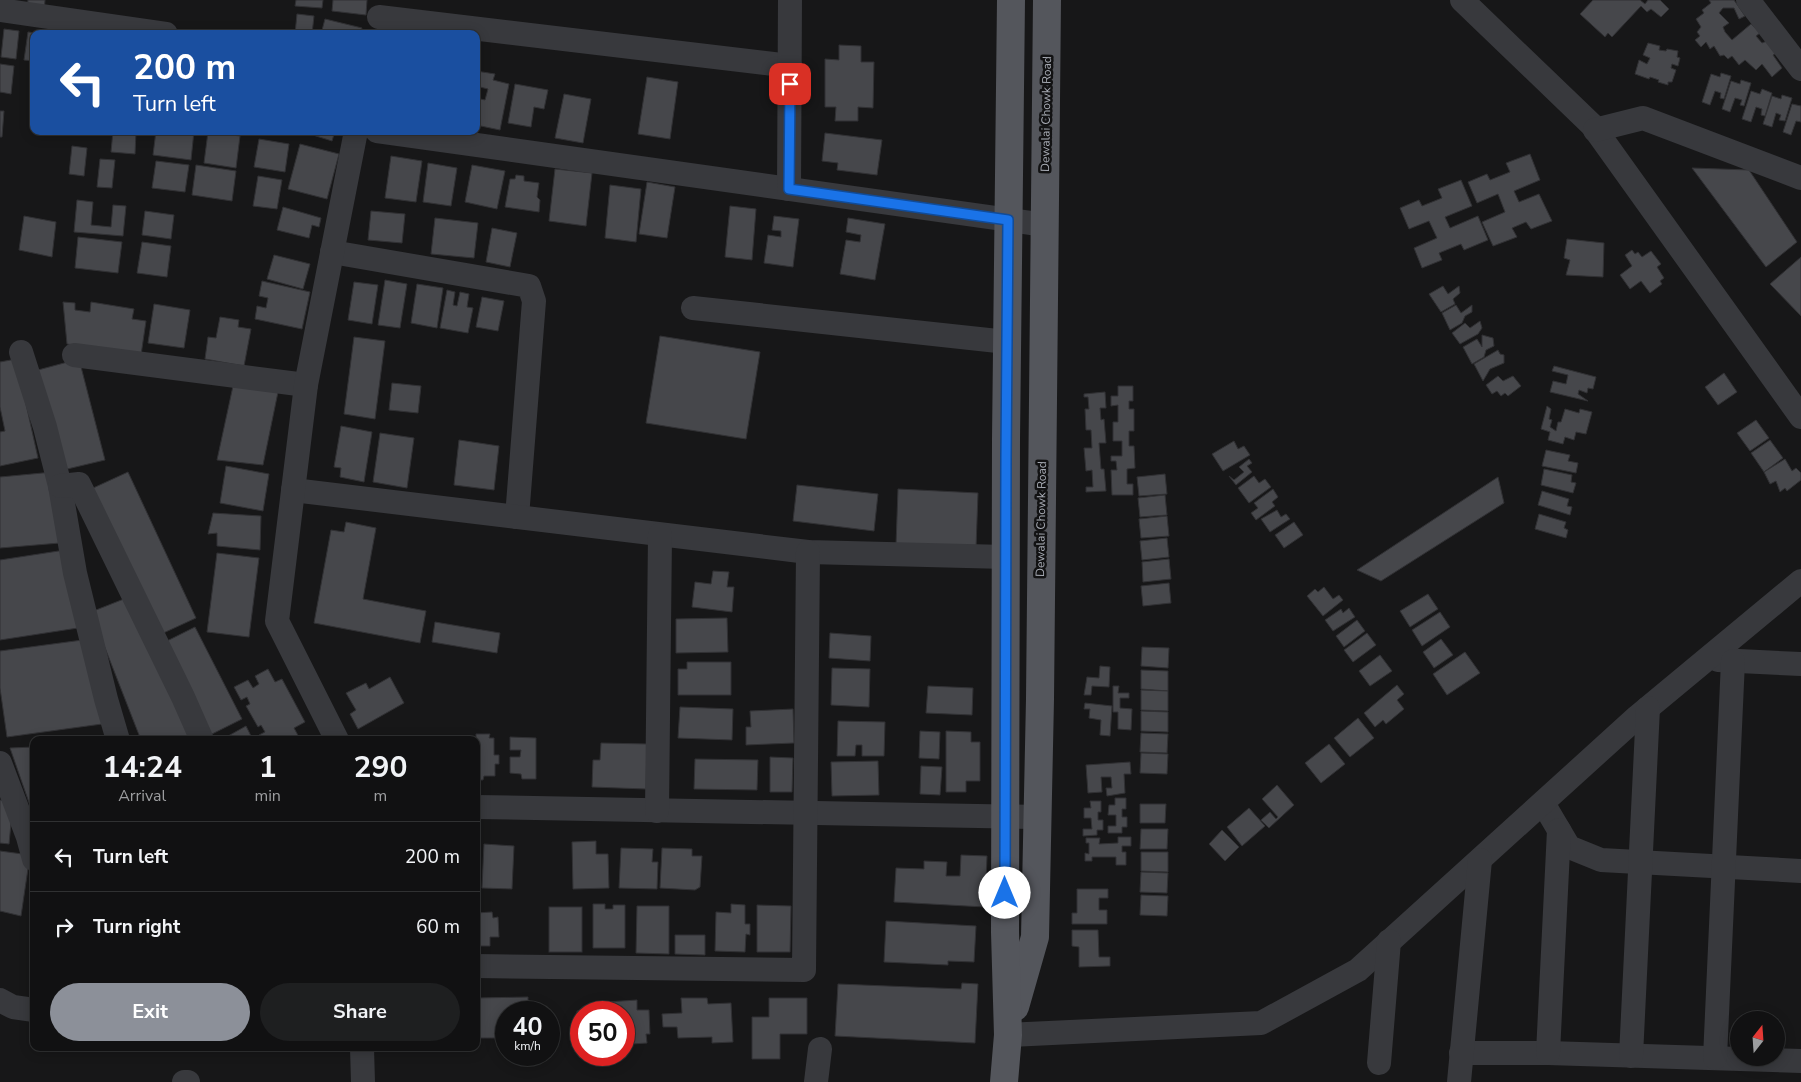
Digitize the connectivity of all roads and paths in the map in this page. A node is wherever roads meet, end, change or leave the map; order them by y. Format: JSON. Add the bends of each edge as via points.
{"nodes":[{"id":1,"x":790,"y":0,"type":"edge"},
{"id":2,"x":1011,"y":0,"type":"edge"},
{"id":3,"x":1047,"y":0,"type":"edge"},
{"id":4,"x":1462,"y":0,"type":"edge"},
{"id":5,"x":1748,"y":0,"type":"edge"},
{"id":6,"x":0,"y":10,"type":"edge"},
{"id":7,"x":379,"y":17,"type":"edge"},
{"id":8,"x":138,"y":30,"type":"edge"},
{"id":9,"x":790,"y":66,"type":"junction"},
{"id":10,"x":1801,"y":69,"type":"edge"},
{"id":11,"x":1595,"y":130,"type":"junction"},
{"id":12,"x":355,"y":135,"type":"edge"},
{"id":13,"x":405,"y":135,"type":"edge"},
{"id":14,"x":1801,"y":178,"type":"edge"},
{"id":15,"x":789,"y":189,"type":"junction"},
{"id":16,"x":1008,"y":220,"type":"junction"},
{"id":17,"x":1045,"y":225,"type":"junction"},
{"id":18,"x":332,"y":252,"type":"junction"},
{"id":19,"x":693,"y":308,"type":"dead end"},
{"id":20,"x":1007,"y":342,"type":"junction"},
{"id":21,"x":21,"y":352,"type":"dead end"},
{"id":22,"x":74,"y":355,"type":"dead end"},
{"id":23,"x":306,"y":385,"type":"junction"},
{"id":24,"x":1801,"y":417,"type":"edge"},
{"id":25,"x":60,"y":486,"type":"junction"},
{"id":26,"x":294,"y":490,"type":"junction"},
{"id":27,"x":517,"y":517,"type":"junction"},
{"id":28,"x":660,"y":535,"type":"junction"},
{"id":29,"x":808,"y":552,"type":"junction"},
{"id":30,"x":1006,"y":556,"type":"junction"},
{"id":31,"x":1801,"y":582,"type":"edge"},
{"id":32,"x":1706,"y":660,"type":"junction"},
{"id":33,"x":1733,"y":661,"type":"junction"},
{"id":34,"x":1801,"y":664,"type":"edge"},
{"id":35,"x":1648,"y":708,"type":"junction"},
{"id":36,"x":117,"y":736,"type":"edge"},
{"id":37,"x":200,"y":736,"type":"edge"},
{"id":38,"x":335,"y":736,"type":"edge"},
{"id":39,"x":0,"y":762,"type":"edge"},
{"id":40,"x":1543,"y":803,"type":"junction"},
{"id":41,"x":480,"y":807,"type":"edge"},
{"id":42,"x":657,"y":810,"type":"junction"},
{"id":43,"x":806,"y":813,"type":"junction"},
{"id":44,"x":1005,"y":817,"type":"junction"},
{"id":45,"x":1037,"y":817,"type":"junction"},
{"id":46,"x":1559,"y":830,"type":"junction"},
{"id":47,"x":30,"y":844,"type":"edge"},
{"id":48,"x":1480,"y":860,"type":"junction"},
{"id":49,"x":1641,"y":862,"type":"junction"},
{"id":50,"x":1724,"y":867,"type":"junction"},
{"id":51,"x":1801,"y":871,"type":"edge"},
{"id":52,"x":1389,"y":941,"type":"junction"},
{"id":53,"x":480,"y":966,"type":"edge"},
{"id":54,"x":1008,"y":1035,"type":"junction"},
{"id":55,"x":820,"y":1049,"type":"dead end"},
{"id":56,"x":362,"y":1051,"type":"edge"},
{"id":57,"x":1461,"y":1053,"type":"junction"},
{"id":58,"x":1548,"y":1053,"type":"junction"},
{"id":59,"x":1631,"y":1056,"type":"junction"},
{"id":60,"x":1715,"y":1058,"type":"junction"},
{"id":61,"x":1801,"y":1060,"type":"edge"},
{"id":62,"x":1379,"y":1063,"type":"dead end"},
{"id":63,"x":184,"y":1082,"type":"edge"},
{"id":64,"x":188,"y":1082,"type":"edge"},
{"id":65,"x":364,"y":1082,"type":"edge"},
{"id":66,"x":816,"y":1082,"type":"edge"},
{"id":67,"x":1004,"y":1082,"type":"edge"},
{"id":68,"x":1459,"y":1082,"type":"edge"}],
"edges":[{"from":1,"to":9,"type":"street"},
{"from":2,"to":16,"type":"main road","name":"Dewalai Chowk Road"},
{"from":3,"to":17,"type":"main road","name":"Dewalai Chowk Road"},
{"from":4,"to":11,"type":"street"},
{"from":5,"to":10,"type":"street"},
{"from":6,"to":8,"type":"street"},
{"from":7,"to":9,"type":"street"},
{"from":9,"to":15,"type":"street"},
{"from":11,"to":14,"type":"street","via":[[1643,118]]},
{"from":11,"to":24,"type":"street"},
{"from":12,"to":18,"type":"street"},
{"from":13,"to":15,"type":"street"},
{"from":15,"to":16,"type":"street"},
{"from":16,"to":17,"type":"street"},
{"from":16,"to":20,"type":"main road","name":"Dewalai Chowk Road"},
{"from":17,"to":45,"type":"main road","name":"Dewalai Chowk Road"},
{"from":18,"to":23,"type":"street"},
{"from":18,"to":27,"type":"street","via":[[529,286],[534,301]]},
{"from":19,"to":20,"type":"street"},
{"from":20,"to":30,"type":"main road","name":"Dewalai Chowk Road"},
{"from":21,"to":25,"type":"street"},
{"from":22,"to":23,"type":"street"},
{"from":23,"to":26,"type":"street"},
{"from":25,"to":36,"type":"street","via":[[75,573]]},
{"from":25,"to":37,"type":"street","via":[[79,484]]},
{"from":26,"to":27,"type":"street"},
{"from":26,"to":38,"type":"street","via":[[277,620]]},
{"from":27,"to":28,"type":"street"},
{"from":28,"to":29,"type":"street"},
{"from":28,"to":42,"type":"street"},
{"from":29,"to":30,"type":"street"},
{"from":29,"to":43,"type":"street"},
{"from":30,"to":44,"type":"main road","name":"Dewalai Chowk Road"},
{"from":31,"to":32,"type":"street"},
{"from":32,"to":33,"type":"street"},
{"from":32,"to":35,"type":"street"},
{"from":33,"to":34,"type":"street"},
{"from":33,"to":50,"type":"street"},
{"from":35,"to":40,"type":"street"},
{"from":35,"to":49,"type":"street"},
{"from":39,"to":47,"type":"street"},
{"from":40,"to":46,"type":"street"},
{"from":40,"to":48,"type":"street"},
{"from":41,"to":42,"type":"street"},
{"from":42,"to":43,"type":"street"},
{"from":43,"to":44,"type":"street"},
{"from":43,"to":53,"type":"street","via":[[804,970]]},
{"from":44,"to":45,"type":"street"},
{"from":44,"to":54,"type":"main road","name":"Dewalai Chowk Road"},
{"from":45,"to":54,"type":"main road","name":"Dewalai Chowk Road","via":[[1034,937]]},
{"from":46,"to":49,"type":"street","via":[[1569,847],[1600,860]]},
{"from":46,"to":58,"type":"street"},
{"from":48,"to":52,"type":"street"},
{"from":48,"to":57,"type":"street"},
{"from":49,"to":50,"type":"street"},
{"from":49,"to":59,"type":"street"},
{"from":50,"to":51,"type":"street"},
{"from":50,"to":60,"type":"street"},
{"from":52,"to":54,"type":"street","via":[[1358,970],[1261,1023]]},
{"from":52,"to":62,"type":"street"},
{"from":54,"to":67,"type":"main road","name":"Dewalai Chowk Road"},
{"from":55,"to":66,"type":"street"},
{"from":56,"to":65,"type":"street"},
{"from":57,"to":58,"type":"street"},
{"from":57,"to":68,"type":"street"},
{"from":58,"to":59,"type":"street"},
{"from":59,"to":60,"type":"street"},
{"from":60,"to":61,"type":"street"},
{"from":63,"to":64,"type":"street"}]}
